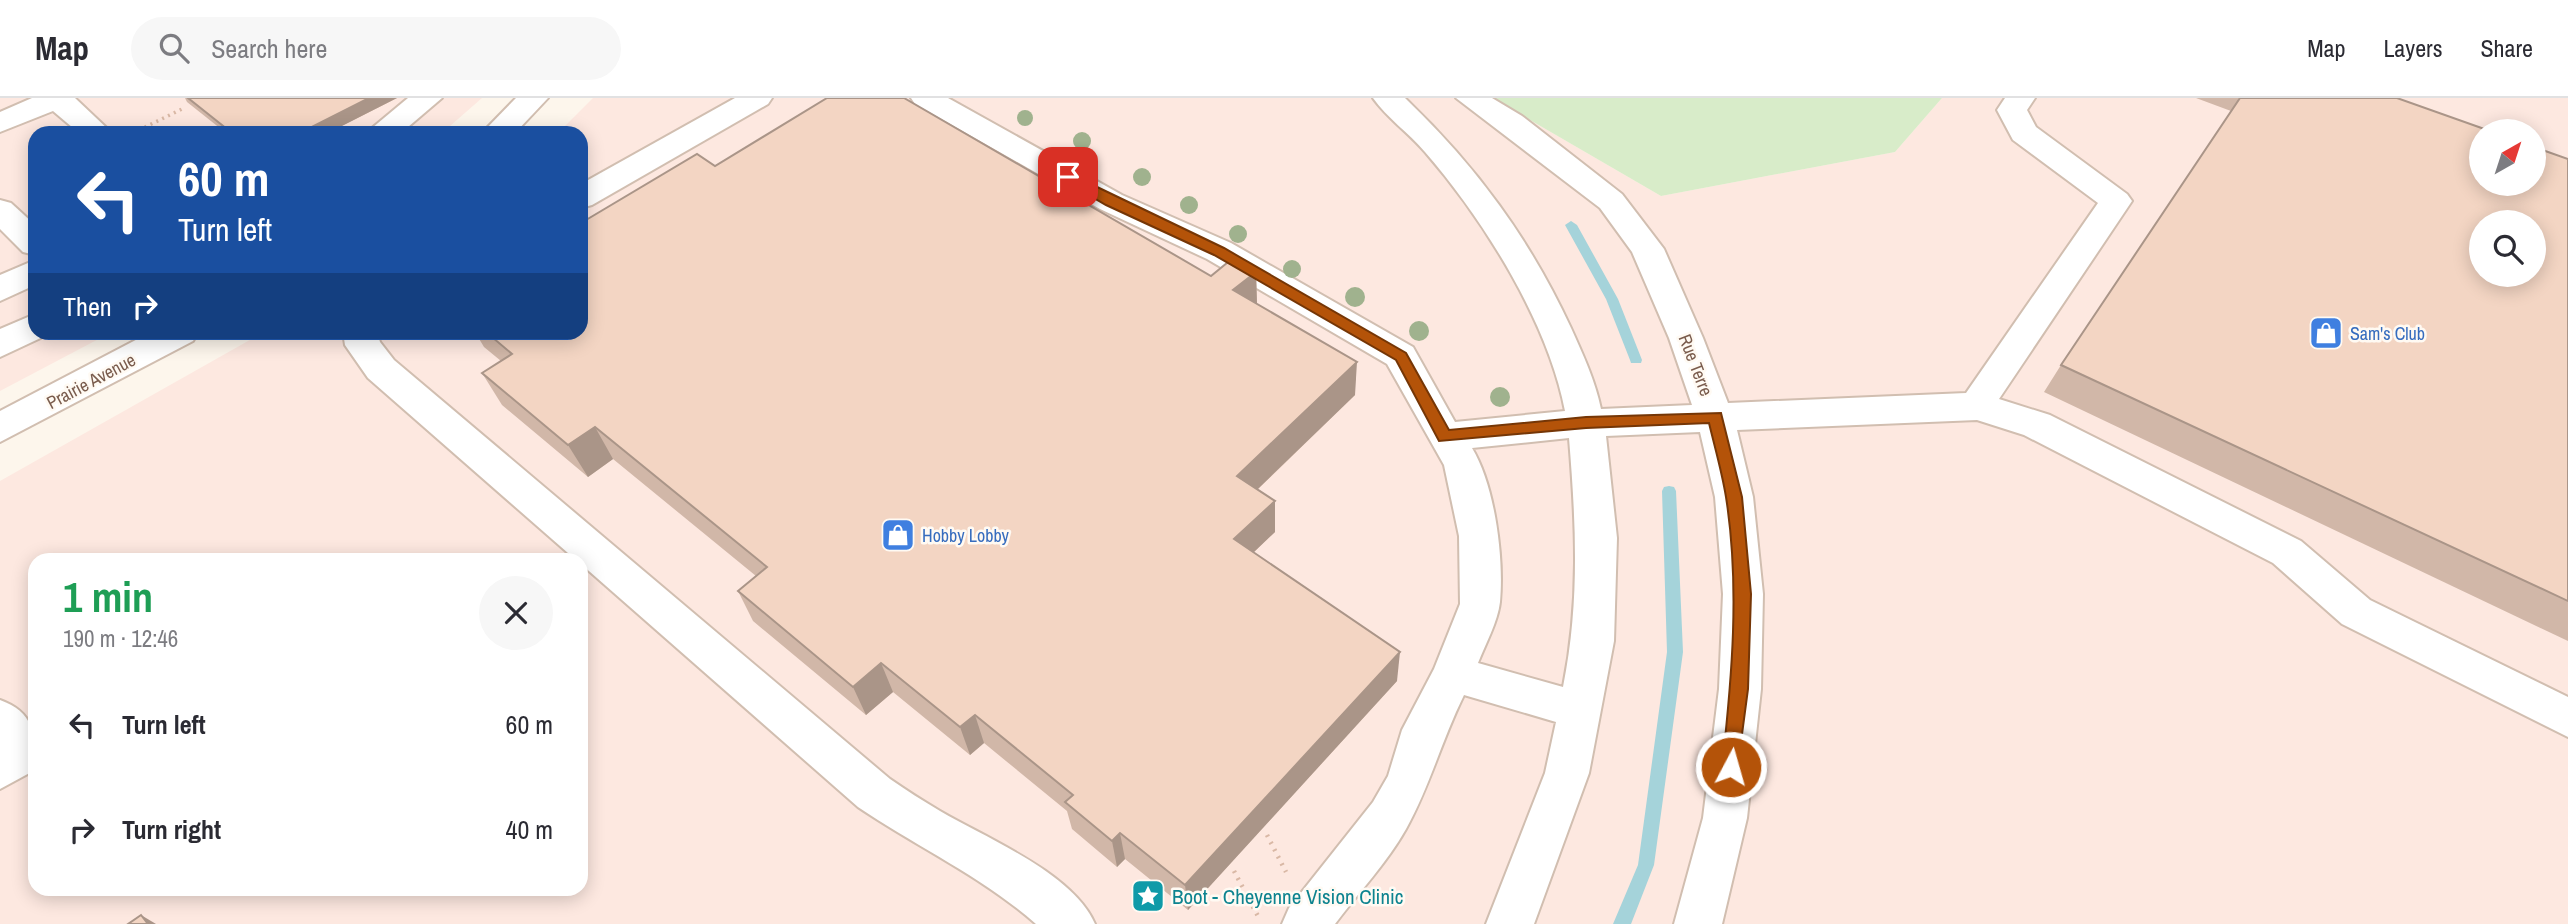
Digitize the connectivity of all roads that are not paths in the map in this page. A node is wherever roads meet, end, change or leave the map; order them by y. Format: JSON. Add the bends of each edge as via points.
{"nodes":[{"id":1,"x":57,"y":98,"type":"edge"},
{"id":2,"x":428,"y":98,"type":"edge"},
{"id":3,"x":533,"y":98,"type":"edge"},
{"id":4,"x":757,"y":98,"type":"edge"},
{"id":5,"x":926,"y":98,"type":"edge"},
{"id":6,"x":1388,"y":98,"type":"edge"},
{"id":7,"x":1471,"y":98,"type":"edge"},
{"id":8,"x":2020,"y":98,"type":"edge"},
{"id":9,"x":0,"y":123,"type":"edge"},
{"id":10,"x":89,"y":126,"type":"edge"},
{"id":11,"x":390,"y":126,"type":"edge"},
{"id":12,"x":504,"y":126,"type":"edge"},
{"id":13,"x":588,"y":194,"type":"edge"},
{"id":14,"x":0,"y":211,"type":"edge"},
{"id":15,"x":28,"y":237,"type":"edge"},
{"id":16,"x":28,"y":275,"type":"edge"},
{"id":17,"x":0,"y":289,"type":"edge"},
{"id":18,"x":28,"y":330,"type":"edge"},
{"id":19,"x":166,"y":340,"type":"edge"},
{"id":20,"x":361,"y":340,"type":"edge"},
{"id":21,"x":0,"y":344,"type":"edge"},
{"id":22,"x":1977,"y":406,"type":"junction"},
{"id":23,"x":1715,"y":417,"type":"junction"},
{"id":24,"x":1586,"y":423,"type":"junction"},
{"id":25,"x":0,"y":428,"type":"edge"},
{"id":26,"x":1444,"y":437,"type":"junction"},
{"id":27,"x":1453,"y":674,"type":"junction"},
{"id":28,"x":1580,"y":711,"type":"junction"},
{"id":29,"x":2568,"y":718,"type":"edge"},
{"id":30,"x":0,"y":719,"type":"edge"},
{"id":31,"x":0,"y":769,"type":"edge"},
{"id":32,"x":1071,"y":924,"type":"edge"},
{"id":33,"x":1307,"y":924,"type":"edge"},
{"id":34,"x":1510,"y":924,"type":"edge"},
{"id":35,"x":1698,"y":924,"type":"edge"}],
"edges":[{"from":1,"to":9,"type":"street"},
{"from":1,"to":10,"type":"street"},
{"from":2,"to":11,"type":"street"},
{"from":3,"to":12,"type":"street"},
{"from":4,"to":13,"type":"street"},
{"from":5,"to":26,"type":"street","via":[[1111,202],[1219,251],[1401,356]]},
{"from":6,"to":24,"type":"street","via":[[1435,144],[1496,220],[1537,292],[1578,384]]},
{"from":7,"to":23,"type":"street","name":"Rue Terre","via":[[1511,123],[1611,201],[1647,249]]},
{"from":8,"to":22,"type":"street","via":[[2012,110],[2024,133],[2116,201]]},
{"from":14,"to":15,"type":"street"},
{"from":16,"to":17,"type":"street"},
{"from":18,"to":21,"type":"street"},
{"from":19,"to":25,"type":"street","name":"Prairie Avenue"},
{"from":20,"to":32,"type":"street","via":[[381,369],[874,793],[1019,879]]},
{"from":22,"to":23,"type":"street"},
{"from":22,"to":29,"type":"street","via":[[2037,425],[2287,552],[2356,612]]},
{"from":23,"to":24,"type":"street"},
{"from":23,"to":35,"type":"street","name":"Rue Terre","via":[[1734,497],[1743,594],[1740,689],[1725,818]]},
{"from":24,"to":26,"type":"street"},
{"from":24,"to":28,"type":"street","via":[[1597,538],[1593,640]]},
{"from":26,"to":27,"type":"street","via":[[1462,464],[1479,536],[1480,604]]},
{"from":27,"to":28,"type":"street"},
{"from":27,"to":33,"type":"street","via":[[1424,730],[1408,781],[1389,817]]},
{"from":28,"to":34,"type":"street","via":[[1567,773]]},
{"from":30,"to":31,"type":"street","via":[[26,752]]}]}
